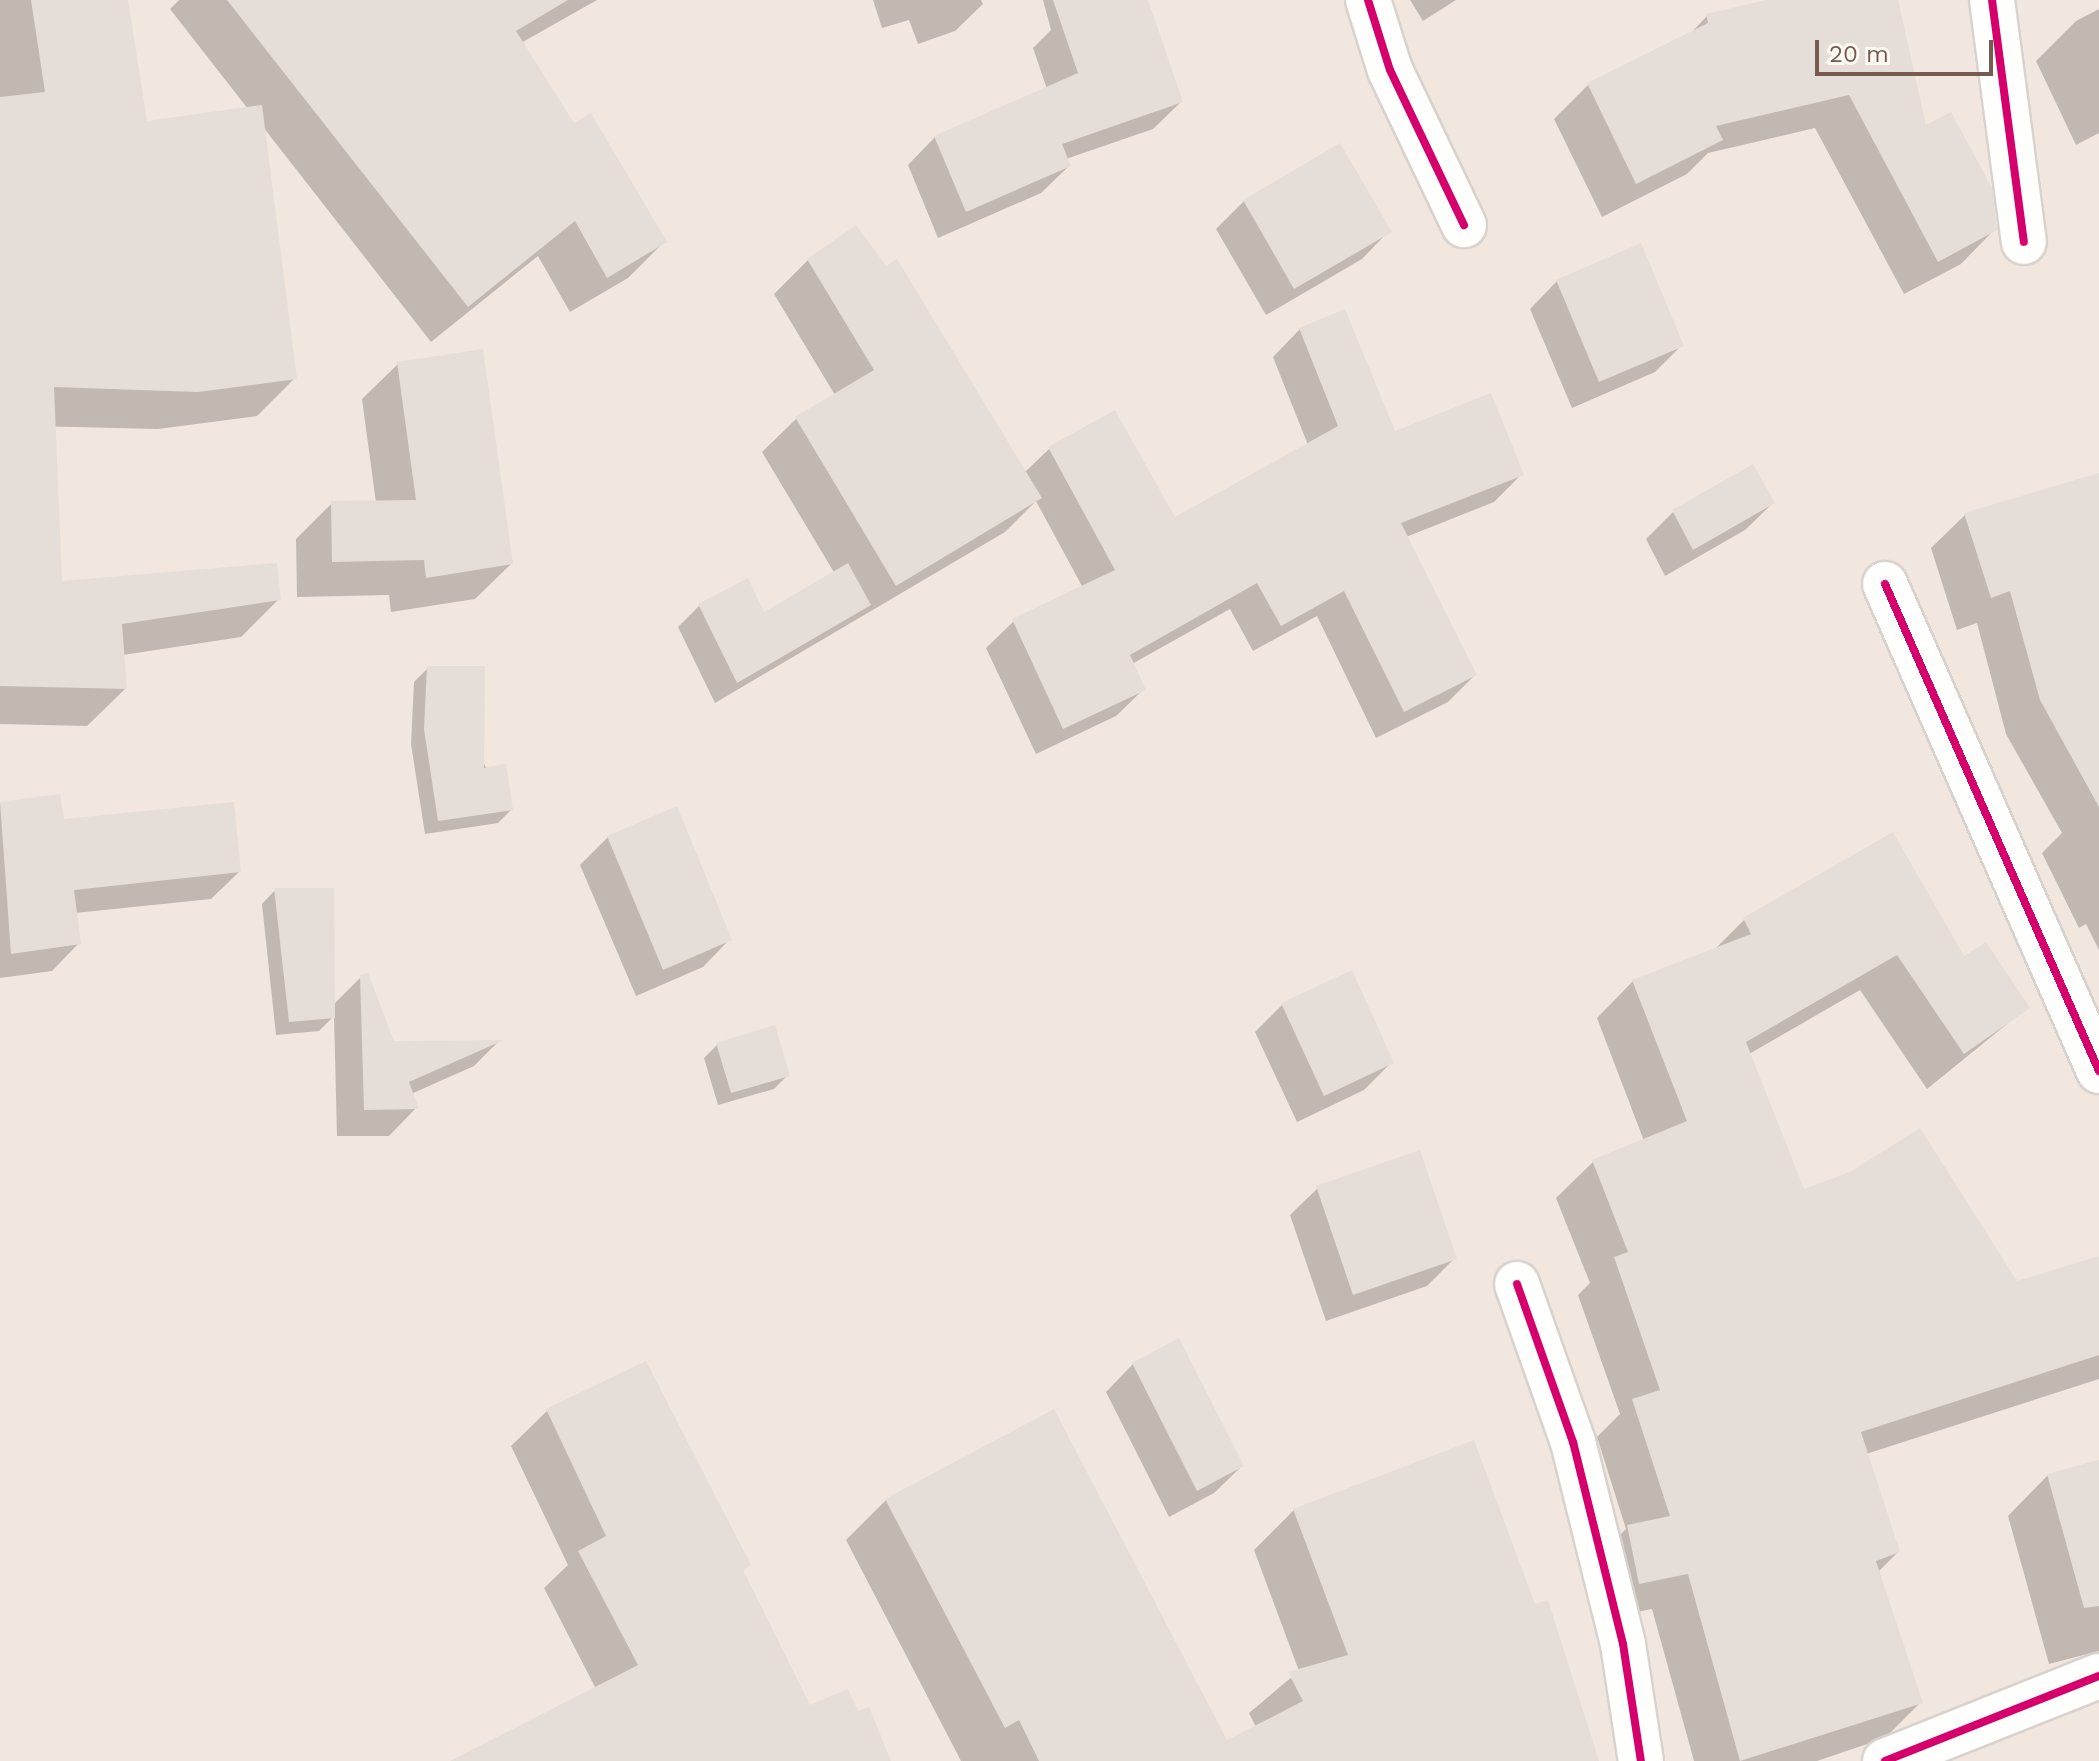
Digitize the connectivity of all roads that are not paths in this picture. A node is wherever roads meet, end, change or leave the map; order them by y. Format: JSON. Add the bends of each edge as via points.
{"nodes":[{"id":1,"x":1368,"y":0,"type":"edge"},
{"id":2,"x":1992,"y":0,"type":"edge"},
{"id":3,"x":1464,"y":225,"type":"dead end"},
{"id":4,"x":2024,"y":242,"type":"dead end"},
{"id":5,"x":1885,"y":584,"type":"dead end"},
{"id":6,"x":2099,"y":1071,"type":"edge"},
{"id":7,"x":1517,"y":1284,"type":"dead end"},
{"id":8,"x":2099,"y":1676,"type":"edge"},
{"id":9,"x":1641,"y":1761,"type":"edge"},
{"id":10,"x":1885,"y":1761,"type":"edge"}],
"edges":[{"from":1,"to":3,"type":"street","via":[[1390,70]]},
{"from":2,"to":4,"type":"street"},
{"from":5,"to":6,"type":"street"},
{"from":7,"to":9,"type":"street","via":[[1573,1442],[1623,1644]]},
{"from":8,"to":10,"type":"street"}]}
